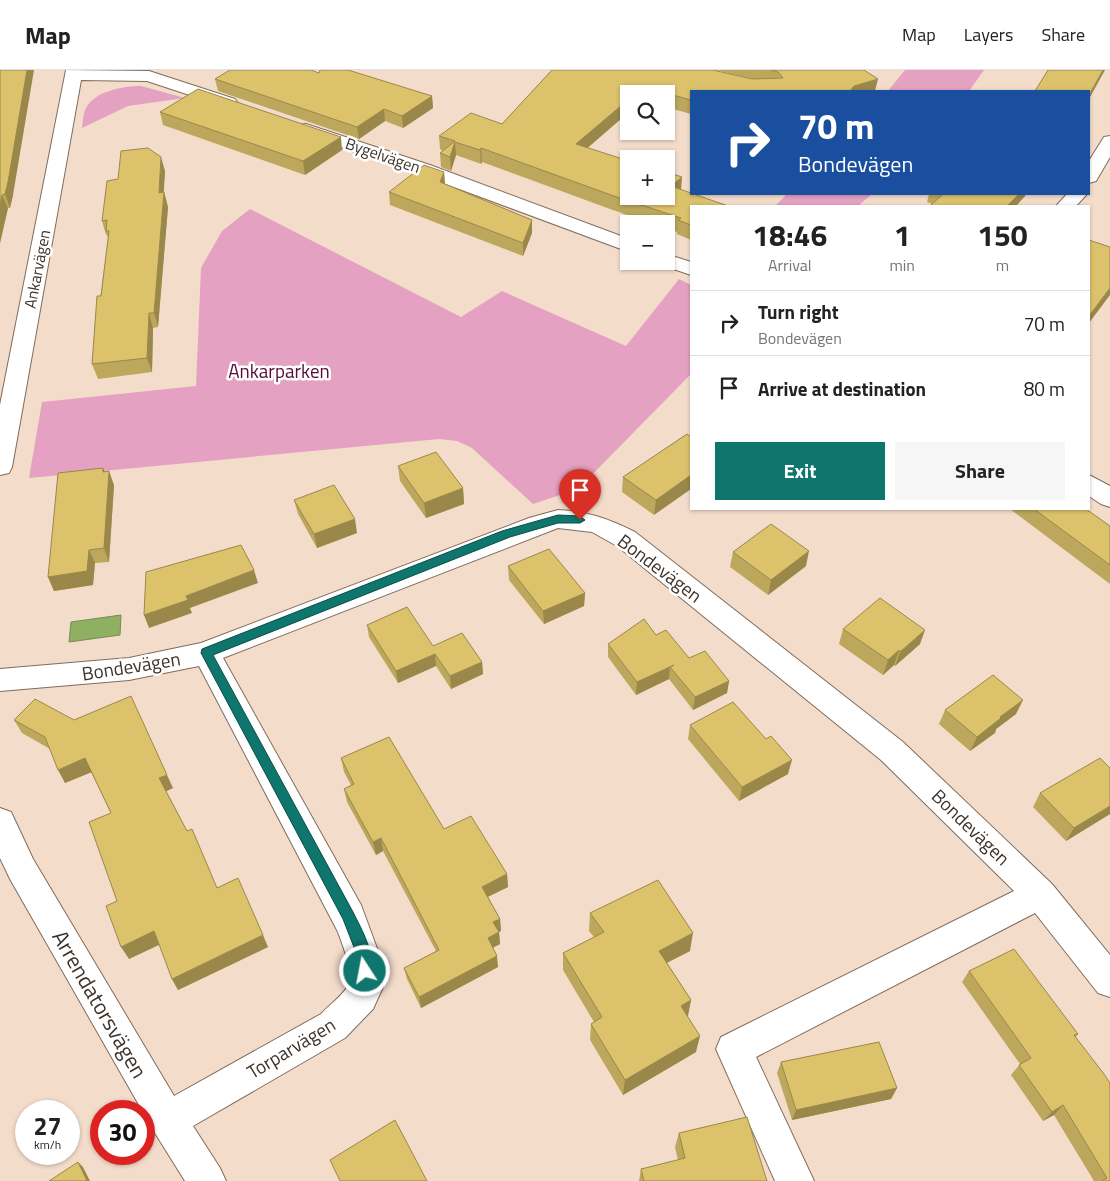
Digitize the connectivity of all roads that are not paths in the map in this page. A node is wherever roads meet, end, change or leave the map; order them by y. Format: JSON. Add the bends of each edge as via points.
{"nodes":[{"id":1,"x":74,"y":73,"type":"edge"},
{"id":2,"x":244,"y":108,"type":"edge"},
{"id":3,"x":291,"y":124,"type":"edge"},
{"id":4,"x":1110,"y":141,"type":"edge"},
{"id":5,"x":1093,"y":182,"type":"edge"},
{"id":6,"x":1076,"y":195,"type":"edge"},
{"id":7,"x":1067,"y":205,"type":"edge"},
{"id":8,"x":620,"y":243,"type":"edge"},
{"id":9,"x":675,"y":263,"type":"edge"},
{"id":10,"x":690,"y":269,"type":"edge"},
{"id":11,"x":0,"y":468,"type":"edge"},
{"id":12,"x":1090,"y":485,"type":"edge"},
{"id":13,"x":1110,"y":498,"type":"edge"},
{"id":14,"x":206,"y":653,"type":"junction"},
{"id":15,"x":0,"y":680,"type":"edge"},
{"id":16,"x":0,"y":822,"type":"edge"},
{"id":17,"x":1040,"y":894,"type":"junction"},
{"id":18,"x":1110,"y":981,"type":"edge"},
{"id":19,"x":168,"y":1120,"type":"junction"},
{"id":20,"x":207,"y":1181,"type":"edge"},
{"id":21,"x":795,"y":1181,"type":"edge"}],
"edges":[{"from":1,"to":2,"type":"street","via":[[149,76]]},
{"from":1,"to":11,"type":"street","name":"Ankarvägen"},
{"from":3,"to":8,"type":"street","name":"Bygelvägen"},
{"from":4,"to":5,"type":"street"},
{"from":6,"to":7,"type":"street"},
{"from":9,"to":10,"type":"street"},
{"from":12,"to":13,"type":"street"},
{"from":14,"to":15,"type":"street","name":"Bondevägen","via":[[167,664],[116,672]]},
{"from":14,"to":17,"type":"street","name":"Bondevägen","via":[[506,534],[558,519],[593,523],[626,539],[892,751]]},
{"from":14,"to":19,"type":"street","name":"Torparvägen","via":[[348,916],[364,955],[366,987],[351,1009],[333,1026]]},
{"from":16,"to":19,"type":"street","name":"Arrendatorsvägen","via":[[21,869]]},
{"from":17,"to":18,"type":"street","name":"Bondevägen"},
{"from":17,"to":21,"type":"street","via":[[734,1049]]},
{"from":19,"to":20,"type":"street","name":"Arrendatorsvägen"}]}
